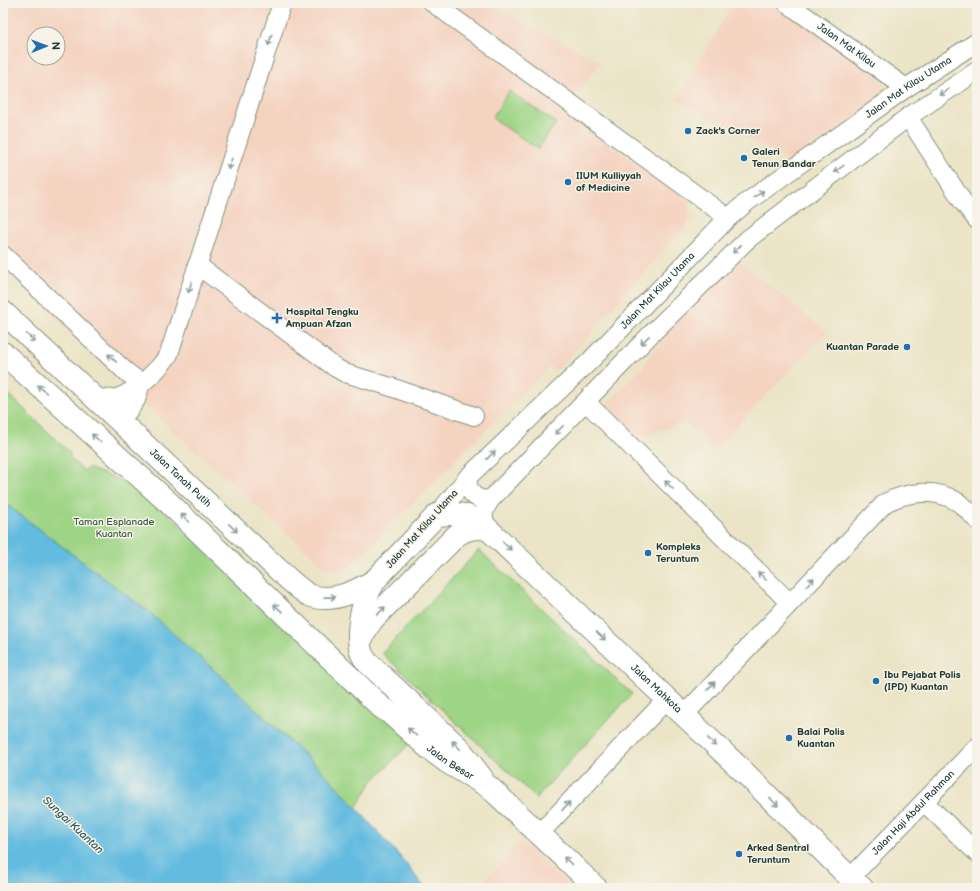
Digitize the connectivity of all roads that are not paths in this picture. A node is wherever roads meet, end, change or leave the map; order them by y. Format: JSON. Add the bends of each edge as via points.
{"nodes":[{"id":1,"x":282,"y":3,"type":"edge"},
{"id":2,"x":433,"y":3,"type":"edge"},
{"id":3,"x":787,"y":3,"type":"edge"},
{"id":4,"x":977,"y":42,"type":"edge"},
{"id":5,"x":977,"y":71,"type":"edge"},
{"id":6,"x":906,"y":88,"type":"junction"},
{"id":7,"x":908,"y":117,"type":"junction"},
{"id":8,"x":728,"y":218,"type":"junction"},
{"id":9,"x":977,"y":220,"type":"edge"},
{"id":10,"x":3,"y":255,"type":"edge"},
{"id":11,"x":197,"y":265,"type":"junction"},
{"id":12,"x":3,"y":312,"type":"edge"},
{"id":13,"x":3,"y":353,"type":"edge"},
{"id":14,"x":590,"y":361,"type":"junction"},
{"id":15,"x":607,"y":380,"type":"junction"},
{"id":16,"x":142,"y":383,"type":"junction"},
{"id":17,"x":95,"y":398,"type":"junction"},
{"id":18,"x":586,"y":402,"type":"junction"},
{"id":19,"x":71,"y":415,"type":"junction"},
{"id":20,"x":474,"y":416,"type":"dead end"},
{"id":21,"x":118,"y":420,"type":"junction"},
{"id":22,"x":120,"y":460,"type":"junction"},
{"id":23,"x":468,"y":477,"type":"junction"},
{"id":24,"x":491,"y":499,"type":"junction"},
{"id":25,"x":437,"y":515,"type":"junction"},
{"id":26,"x":977,"y":520,"type":"edge"},
{"id":27,"x":488,"y":529,"type":"junction"},
{"id":28,"x":375,"y":580,"type":"junction"},
{"id":29,"x":790,"y":603,"type":"junction"},
{"id":30,"x":360,"y":643,"type":"junction"},
{"id":31,"x":667,"y":699,"type":"junction"},
{"id":32,"x":684,"y":715,"type":"junction"},
{"id":33,"x":977,"y":747,"type":"edge"},
{"id":34,"x":489,"y":787,"type":"junction"},
{"id":35,"x":924,"y":802,"type":"junction"},
{"id":36,"x":539,"y":834,"type":"junction"},
{"id":37,"x":977,"y":853,"type":"edge"},
{"id":38,"x":856,"y":883,"type":"edge"},
{"id":39,"x":596,"y":888,"type":"edge"}],
"edges":[{"from":1,"to":11,"type":"street","one_way":true},
{"from":2,"to":8,"type":"street"},
{"from":3,"to":6,"type":"street","name":"Jalan Mat Kilau"},
{"from":4,"to":6,"type":"street","name":"Jalan Mat Kilau Utama"},
{"from":5,"to":7,"type":"street","one_way":true},
{"from":8,"to":6,"type":"street","name":"Jalan Mat Kilau Utama","one_way":true},
{"from":7,"to":9,"type":"street"},
{"from":7,"to":15,"type":"street","one_way":true,"via":[[748,238]]},
{"from":8,"to":14,"type":"street","name":"Jalan Mat Kilau Utama"},
{"from":16,"to":10,"type":"street","one_way":true,"via":[[125,371]]},
{"from":11,"to":16,"type":"street","one_way":true,"via":[[169,354],[158,369]]},
{"from":11,"to":20,"type":"street","via":[[345,373]]},
{"from":12,"to":17,"type":"highway","name":"Jalan Tanah Putih","one_way":true},
{"from":19,"to":13,"type":"highway","one_way":true},
{"from":14,"to":15,"type":"street","via":[[589,369],[593,377]]},
{"from":23,"to":14,"type":"street","name":"Jalan Mat Kilau Utama","one_way":true},
{"from":15,"to":18,"type":"street"},
{"from":16,"to":17,"type":"street","via":[[116,398]]},
{"from":16,"to":21,"type":"street","via":[[136,400]]},
{"from":17,"to":21,"type":"highway","name":"Jalan Tanah Putih"},
{"from":18,"to":24,"type":"street","one_way":true},
{"from":29,"to":18,"type":"street","one_way":true},
{"from":19,"to":21,"type":"highway"},
{"from":22,"to":19,"type":"highway","one_way":true},
{"from":21,"to":22,"type":"highway"},
{"from":21,"to":28,"type":"highway","name":"Jalan Tanah Putih","one_way":true,"via":[[284,575],[310,595],[321,598],[339,597],[355,592]]},
{"from":34,"to":22,"type":"highway","name":"Jalan Besar","one_way":true,"via":[[447,762],[381,707],[169,503]]},
{"from":23,"to":24,"type":"street","via":[[468,487],[474,496],[482,500]]},
{"from":23,"to":25,"type":"street","name":"Jalan Mat Kilau Utama"},
{"from":24,"to":27,"type":"street","via":[[483,514]]},
{"from":25,"to":27,"type":"highway","name":"Jalan Mahkota","via":[[451,513],[471,517]]},
{"from":25,"to":28,"type":"highway","name":"Jalan Mat Kilau Utama"},
{"from":29,"to":26,"type":"street","one_way":true,"via":[[885,503],[894,498],[918,493],[946,496],[957,501]]},
{"from":30,"to":27,"type":"highway","one_way":true,"via":[[373,619],[457,535],[468,529]]},
{"from":27,"to":31,"type":"highway","name":"Jalan Mahkota","one_way":true},
{"from":28,"to":30,"type":"highway","via":[[361,613]]},
{"from":32,"to":29,"type":"street","one_way":true},
{"from":34,"to":30,"type":"highway","one_way":true,"via":[[459,748],[367,662]]},
{"from":31,"to":32,"type":"highway","name":"Jalan Mahkota"},
{"from":36,"to":31,"type":"street","one_way":true},
{"from":32,"to":38,"type":"highway","name":"Jalan Mahkota","one_way":true},
{"from":33,"to":35,"type":"street","name":"Jalan Haji Abdul Rahman"},
{"from":34,"to":36,"type":"highway","name":"Jalan Besar"},
{"from":35,"to":37,"type":"street"},
{"from":35,"to":38,"type":"street","name":"Jalan Haji Abdul Rahman"},
{"from":39,"to":36,"type":"highway","name":"Jalan Besar","one_way":true}]}
